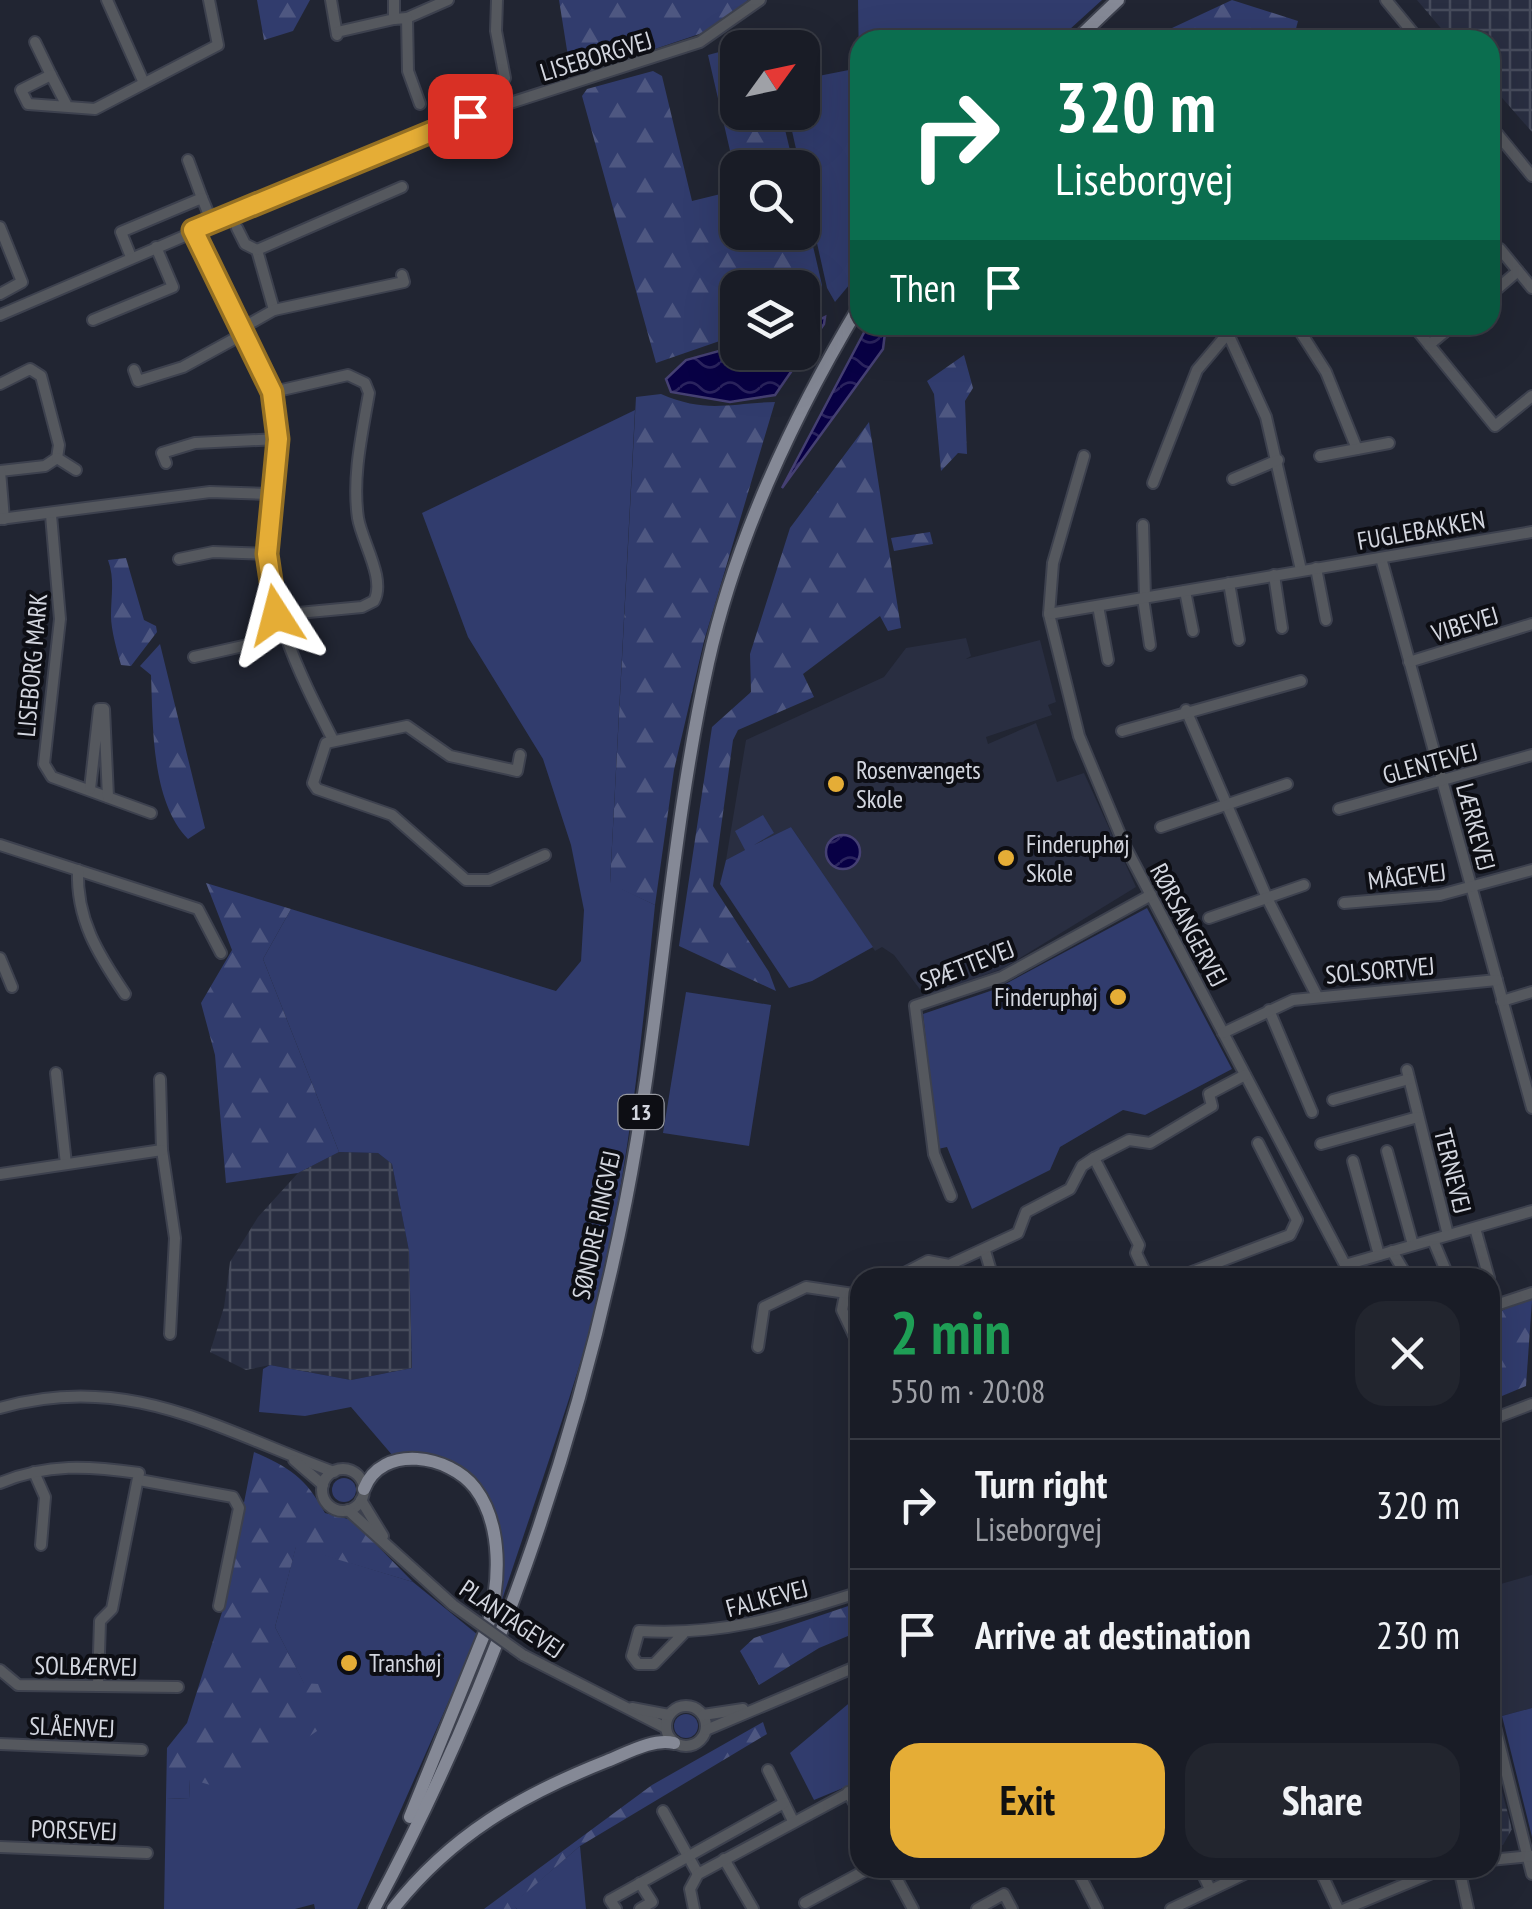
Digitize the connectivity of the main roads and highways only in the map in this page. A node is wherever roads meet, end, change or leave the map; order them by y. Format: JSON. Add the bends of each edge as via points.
{"nodes":[{"id":1,"x":1118,"y":0,"type":"edge"},
{"id":2,"x":1086,"y":30,"type":"edge"},
{"id":3,"x":850,"y":324,"type":"edge"},
{"id":4,"x":363,"y":1495,"type":"road end"},
{"id":5,"x":674,"y":1743,"type":"road end"},
{"id":6,"x":371,"y":1909,"type":"edge"},
{"id":7,"x":393,"y":1909,"type":"edge"}],
"edges":[{"from":1,"to":2,"type":"main road"},
{"from":3,"to":6,"type":"main road","name":"SØNDRE RINGVEJ","number":"13","via":[[779,456],[709,658],[626,1199],[570,1428],[483,1673]]},
{"from":4,"to":6,"type":"main road","via":[[374,1473],[398,1460],[450,1467],[481,1498],[496,1567],[492,1611],[464,1688]]},
{"from":5,"to":7,"type":"main road","via":[[627,1753],[506,1806],[450,1846]]}]}
